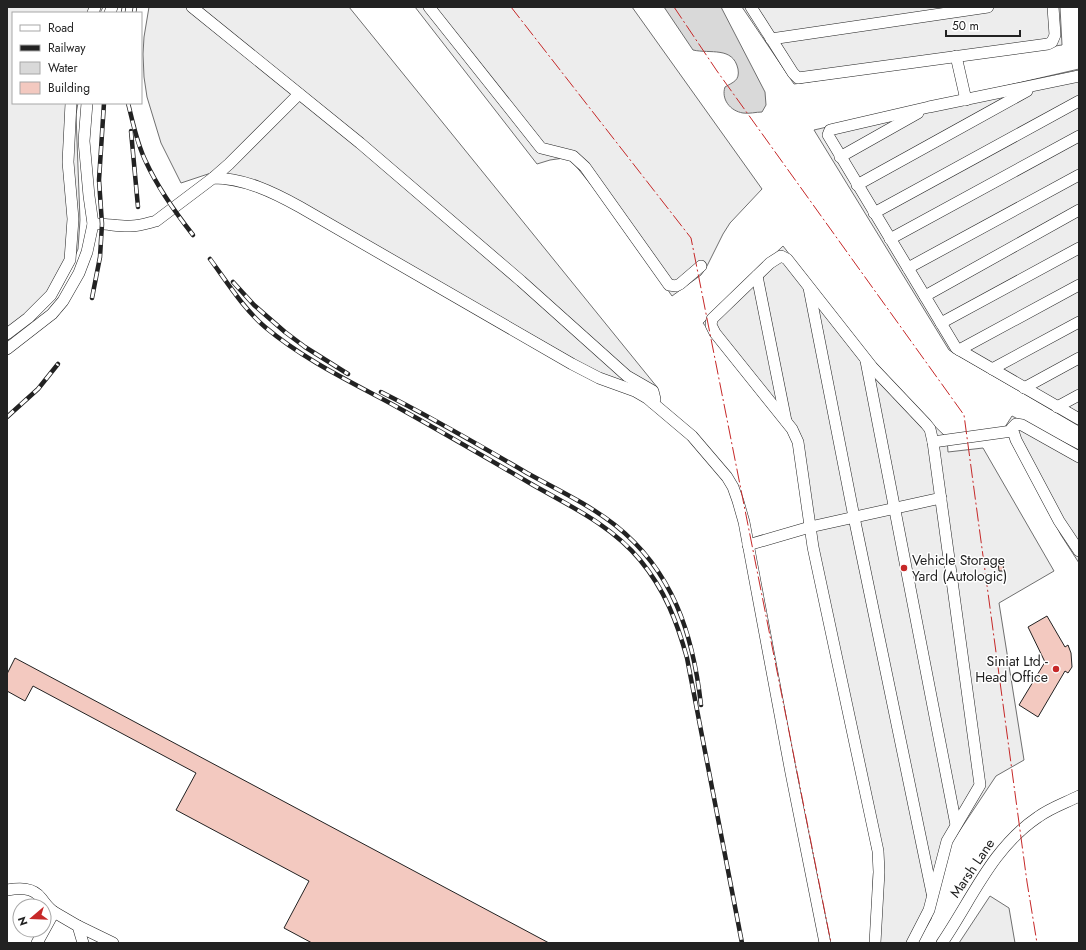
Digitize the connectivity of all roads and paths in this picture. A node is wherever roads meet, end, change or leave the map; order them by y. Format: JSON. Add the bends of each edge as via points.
{"nodes":[{"id":1,"x":192,"y":7,"type":"edge"},
{"id":2,"x":429,"y":7,"type":"edge"},
{"id":3,"x":751,"y":7,"type":"edge"},
{"id":4,"x":988,"y":7,"type":"edge"},
{"id":5,"x":1053,"y":7,"type":"edge"},
{"id":6,"x":771,"y":39,"type":"junction"},
{"id":7,"x":956,"y":56,"type":"junction"},
{"id":8,"x":1079,"y":76,"type":"edge"},
{"id":9,"x":1036,"y":86,"type":"junction"},
{"id":10,"x":299,"y":94,"type":"junction"},
{"id":11,"x":966,"y":100,"type":"junction"},
{"id":12,"x":1079,"y":101,"type":"edge"},
{"id":13,"x":71,"y":104,"type":"edge"},
{"id":14,"x":87,"y":104,"type":"edge"},
{"id":15,"x":929,"y":107,"type":"junction"},
{"id":16,"x":1079,"y":136,"type":"edge"},
{"id":17,"x":840,"y":157,"type":"junction"},
{"id":18,"x":1079,"y":175,"type":"edge"},
{"id":19,"x":213,"y":178,"type":"junction"},
{"id":20,"x":857,"y":185,"type":"junction"},
{"id":21,"x":88,"y":190,"type":"junction"},
{"id":22,"x":72,"y":193,"type":"junction"},
{"id":23,"x":1079,"y":210,"type":"edge"},
{"id":24,"x":874,"y":213,"type":"junction"},
{"id":25,"x":93,"y":224,"type":"junction"},
{"id":26,"x":890,"y":239,"type":"junction"},
{"id":27,"x":1079,"y":248,"type":"edge"},
{"id":28,"x":702,"y":266,"type":"dead end"},
{"id":29,"x":908,"y":268,"type":"junction"},
{"id":30,"x":757,"y":276,"type":"junction"},
{"id":31,"x":1079,"y":284,"type":"edge"},
{"id":32,"x":808,"y":285,"type":"junction"},
{"id":33,"x":925,"y":296,"type":"junction"},
{"id":34,"x":1079,"y":322,"type":"edge"},
{"id":35,"x":941,"y":323,"type":"junction"},
{"id":36,"x":7,"y":334,"type":"edge"},
{"id":37,"x":7,"y":349,"type":"edge"},
{"id":38,"x":959,"y":350,"type":"junction"},
{"id":39,"x":1079,"y":358,"type":"edge"},
{"id":40,"x":865,"y":359,"type":"junction"},
{"id":41,"x":992,"y":369,"type":"junction"},
{"id":42,"x":1024,"y":388,"type":"junction"},
{"id":43,"x":1079,"y":395,"type":"edge"},
{"id":44,"x":653,"y":403,"type":"junction"},
{"id":45,"x":1058,"y":407,"type":"junction"},
{"id":46,"x":1079,"y":419,"type":"edge"},
{"id":47,"x":787,"y":423,"type":"junction"},
{"id":48,"x":1012,"y":431,"type":"junction"},
{"id":49,"x":933,"y":442,"type":"junction"},
{"id":50,"x":1079,"y":456,"type":"edge"},
{"id":51,"x":941,"y":498,"type":"junction"},
{"id":52,"x":894,"y":509,"type":"junction"},
{"id":53,"x":854,"y":517,"type":"junction"},
{"id":54,"x":810,"y":527,"type":"junction"},
{"id":55,"x":748,"y":545,"type":"junction"},
{"id":56,"x":1079,"y":551,"type":"edge"},
{"id":57,"x":1079,"y":796,"type":"edge"},
{"id":58,"x":956,"y":825,"type":"junction"},
{"id":59,"x":7,"y":890,"type":"edge"},
{"id":60,"x":932,"y":895,"type":"junction"},
{"id":61,"x":54,"y":912,"type":"junction"},
{"id":62,"x":78,"y":926,"type":"junction"},
{"id":63,"x":37,"y":943,"type":"edge"},
{"id":64,"x":84,"y":943,"type":"edge"},
{"id":65,"x":113,"y":943,"type":"edge"},
{"id":66,"x":826,"y":943,"type":"edge"},
{"id":67,"x":875,"y":943,"type":"edge"},
{"id":68,"x":912,"y":943,"type":"edge"},
{"id":69,"x":942,"y":943,"type":"edge"}],
"edges":[{"from":1,"to":10,"type":"street"},
{"from":2,"to":28,"type":"street","via":[[541,148],[573,156],[585,167],[669,285],[680,284]]},
{"from":3,"to":6,"type":"street"},
{"from":4,"to":6,"type":"street"},
{"from":5,"to":7,"type":"street","via":[[1055,36],[1052,42]]},
{"from":6,"to":7,"type":"street","via":[[798,78]]},
{"from":7,"to":11,"type":"street"},
{"from":8,"to":9,"type":"street"},
{"from":9,"to":11,"type":"street"},
{"from":9,"to":20,"type":"street"},
{"from":10,"to":19,"type":"street"},
{"from":10,"to":44,"type":"street","via":[[521,281],[627,376],[654,391]]},
{"from":11,"to":15,"type":"street"},
{"from":12,"to":24,"type":"street"},
{"from":13,"to":22,"type":"street","via":[[68,162]]},
{"from":14,"to":21,"type":"street","via":[[84,141]]},
{"from":15,"to":17,"type":"street"},
{"from":15,"to":17,"type":"street","via":[[830,130],[829,138]]},
{"from":16,"to":26,"type":"street"},
{"from":17,"to":20,"type":"street"},
{"from":18,"to":29,"type":"street"},
{"from":19,"to":25,"type":"street","via":[[156,220],[131,226]]},
{"from":19,"to":44,"type":"street","via":[[242,182],[268,190],[292,202],[572,364],[599,378],[635,391]]},
{"from":20,"to":24,"type":"street"},
{"from":21,"to":22,"type":"street"},
{"from":21,"to":25,"type":"street"},
{"from":22,"to":36,"type":"street","via":[[73,235],[70,260],[51,295]]},
{"from":23,"to":33,"type":"street"},
{"from":24,"to":26,"type":"street"},
{"from":25,"to":37,"type":"street","via":[[80,272],[63,301],[52,314]]},
{"from":26,"to":29,"type":"street"},
{"from":27,"to":35,"type":"street"},
{"from":29,"to":33,"type":"street"},
{"from":30,"to":32,"type":"street","via":[[781,256],[787,259]]},
{"from":30,"to":47,"type":"street"},
{"from":30,"to":47,"type":"street","via":[[712,319],[711,325]]},
{"from":31,"to":38,"type":"street"},
{"from":32,"to":40,"type":"street"},
{"from":32,"to":53,"type":"street"},
{"from":33,"to":35,"type":"street"},
{"from":34,"to":41,"type":"street"},
{"from":35,"to":38,"type":"street"},
{"from":38,"to":41,"type":"street"},
{"from":39,"to":42,"type":"street"},
{"from":40,"to":49,"type":"street","via":[[926,424]]},
{"from":40,"to":52,"type":"street"},
{"from":41,"to":42,"type":"street"},
{"from":42,"to":45,"type":"street"},
{"from":43,"to":45,"type":"street"},
{"from":44,"to":55,"type":"street","via":[[686,431],[727,477],[738,501]]},
{"from":45,"to":46,"type":"street"},
{"from":47,"to":54,"type":"street","via":[[798,442]]},
{"from":48,"to":49,"type":"street"},
{"from":48,"to":50,"type":"street","via":[[1016,424],[1022,425]]},
{"from":48,"to":56,"type":"street","via":[[1059,521]]},
{"from":49,"to":51,"type":"street"},
{"from":51,"to":52,"type":"street"},
{"from":51,"to":58,"type":"street","via":[[980,780],[979,789]]},
{"from":52,"to":53,"type":"street"},
{"from":52,"to":58,"type":"street"},
{"from":53,"to":54,"type":"street"},
{"from":53,"to":60,"type":"street"},
{"from":54,"to":55,"type":"street"},
{"from":54,"to":67,"type":"street","via":[[878,851]]},
{"from":55,"to":66,"type":"street"},
{"from":57,"to":69,"type":"street","name":"Marsh Lane","via":[[1038,816],[1002,849]]},
{"from":58,"to":60,"type":"street","via":[[946,841]]},
{"from":59,"to":61,"type":"street","via":[[19,888],[32,891]]},
{"from":60,"to":68,"type":"street","via":[[927,916]]},
{"from":61,"to":62,"type":"street"},
{"from":61,"to":63,"type":"street"},
{"from":62,"to":64,"type":"street"},
{"from":62,"to":65,"type":"street"}]}
